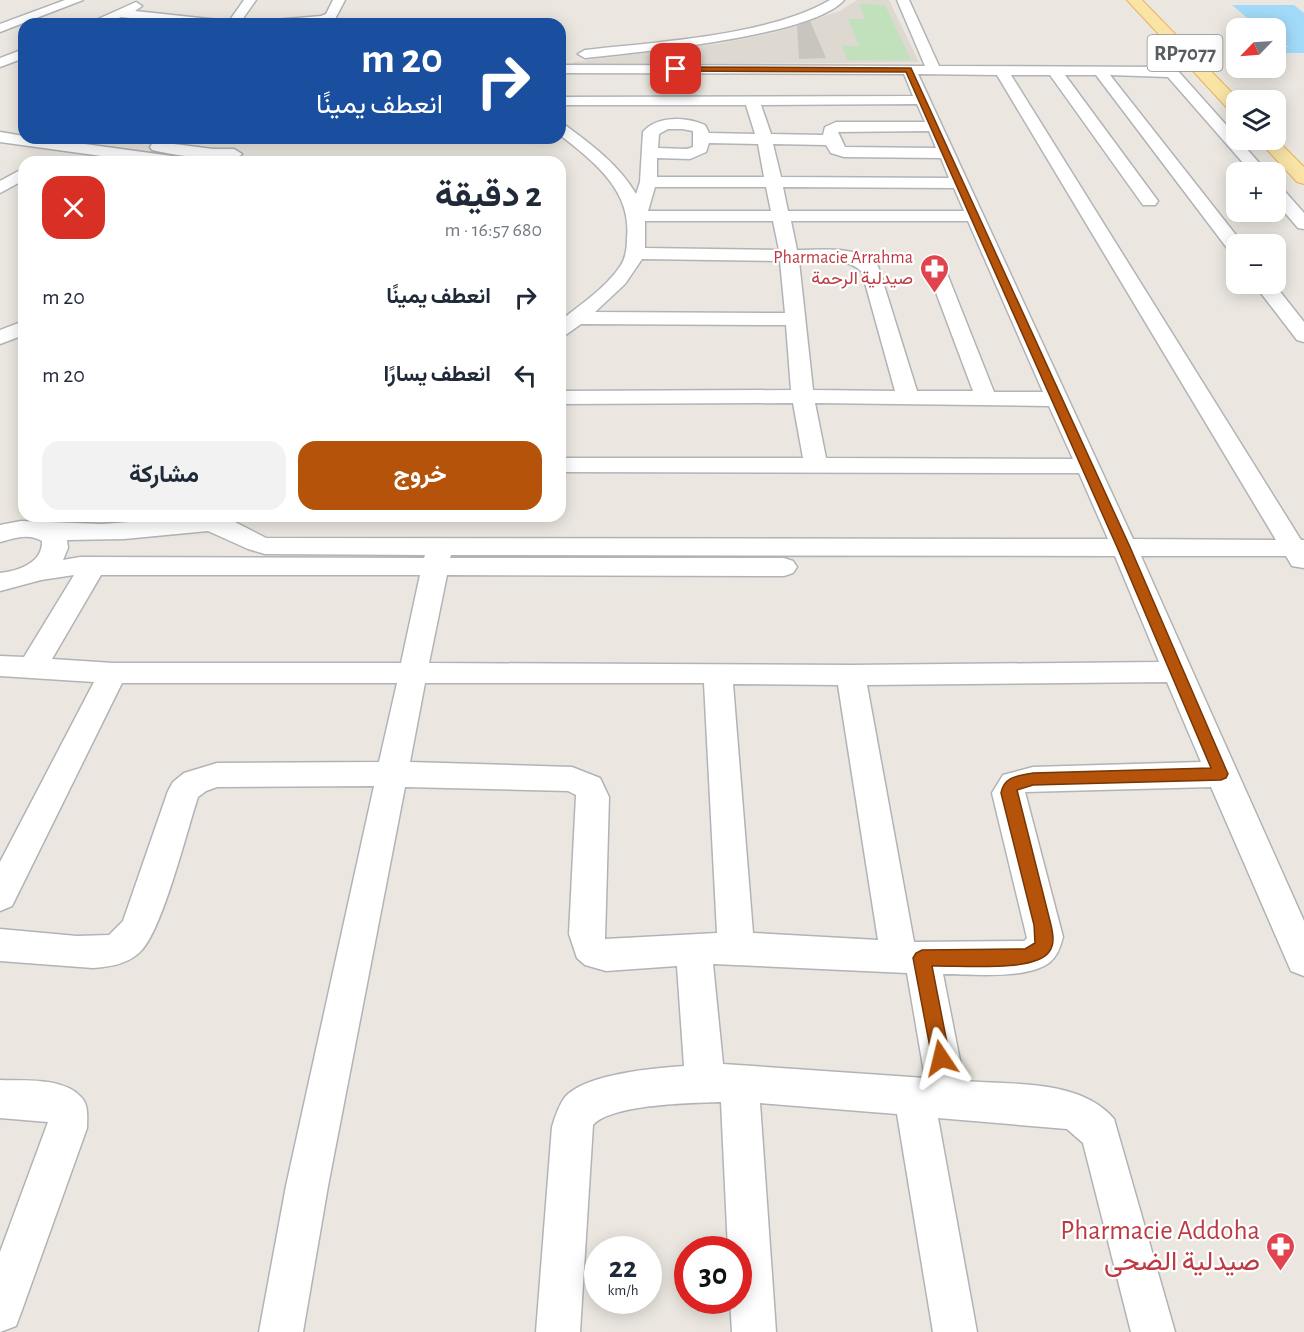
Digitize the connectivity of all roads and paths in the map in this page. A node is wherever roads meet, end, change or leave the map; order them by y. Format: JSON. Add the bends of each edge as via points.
{"nodes":[{"id":1,"x":77,"y":0,"type":"edge"},
{"id":2,"x":152,"y":0,"type":"edge"},
{"id":3,"x":250,"y":0,"type":"edge"},
{"id":4,"x":339,"y":0,"type":"edge"},
{"id":5,"x":838,"y":0,"type":"edge"},
{"id":6,"x":903,"y":0,"type":"edge"},
{"id":7,"x":1134,"y":0,"type":"edge"},
{"id":8,"x":1155,"y":0,"type":"edge"},
{"id":9,"x":119,"y":13,"type":"junction"},
{"id":10,"x":27,"y":18,"type":"edge"},
{"id":11,"x":107,"y":18,"type":"edge"},
{"id":12,"x":164,"y":18,"type":"edge"},
{"id":13,"x":237,"y":18,"type":"edge"},
{"id":14,"x":328,"y":18,"type":"edge"},
{"id":15,"x":18,"y":21,"type":"edge"},
{"id":16,"x":0,"y":28,"type":"edge"},
{"id":17,"x":18,"y":56,"type":"edge"},
{"id":18,"x":566,"y":56,"type":"edge"},
{"id":19,"x":0,"y":63,"type":"edge"},
{"id":20,"x":566,"y":69,"type":"edge"},
{"id":21,"x":909,"y":70,"type":"junction"},
{"id":22,"x":934,"y":70,"type":"junction"},
{"id":23,"x":1001,"y":70,"type":"junction"},
{"id":24,"x":1054,"y":70,"type":"junction"},
{"id":25,"x":1099,"y":70,"type":"junction"},
{"id":26,"x":1239,"y":90,"type":"edge"},
{"id":27,"x":1226,"y":97,"type":"edge"},
{"id":28,"x":566,"y":100,"type":"edge"},
{"id":29,"x":752,"y":100,"type":"junction"},
{"id":30,"x":922,"y":100,"type":"junction"},
{"id":31,"x":0,"y":125,"type":"edge"},
{"id":32,"x":934,"y":126,"type":"junction"},
{"id":33,"x":18,"y":128,"type":"edge"},
{"id":34,"x":566,"y":133,"type":"edge"},
{"id":35,"x":0,"y":137,"type":"edge"},
{"id":36,"x":764,"y":137,"type":"junction"},
{"id":37,"x":702,"y":138,"type":"junction"},
{"id":38,"x":1286,"y":139,"type":"edge"},
{"id":39,"x":18,"y":140,"type":"edge"},
{"id":40,"x":832,"y":140,"type":"junction"},
{"id":41,"x":48,"y":144,"type":"edge"},
{"id":42,"x":74,"y":144,"type":"edge"},
{"id":43,"x":139,"y":144,"type":"edge"},
{"id":44,"x":69,"y":147,"type":"junction"},
{"id":45,"x":1277,"y":150,"type":"edge"},
{"id":46,"x":234,"y":151,"type":"edge"},
{"id":47,"x":651,"y":153,"type":"junction"},
{"id":48,"x":946,"y":153,"type":"junction"},
{"id":49,"x":53,"y":156,"type":"edge"},
{"id":50,"x":135,"y":156,"type":"edge"},
{"id":51,"x":1304,"y":158,"type":"edge"},
{"id":52,"x":1250,"y":162,"type":"edge"},
{"id":53,"x":18,"y":178,"type":"edge"},
{"id":54,"x":1304,"y":178,"type":"edge"},
{"id":55,"x":772,"y":181,"type":"junction"},
{"id":56,"x":648,"y":182,"type":"junction"},
{"id":57,"x":959,"y":183,"type":"junction"},
{"id":58,"x":0,"y":188,"type":"edge"},
{"id":59,"x":1149,"y":201,"type":"dead end"},
{"id":60,"x":1286,"y":204,"type":"edge"},
{"id":61,"x":781,"y":215,"type":"junction"},
{"id":62,"x":974,"y":216,"type":"junction"},
{"id":63,"x":638,"y":218,"type":"junction"},
{"id":64,"x":1304,"y":224,"type":"edge"},
{"id":65,"x":1226,"y":235,"type":"edge"},
{"id":66,"x":635,"y":253,"type":"junction"},
{"id":67,"x":789,"y":254,"type":"junction"},
{"id":68,"x":937,"y":272,"type":"dead end"},
{"id":69,"x":1271,"y":294,"type":"edge"},
{"id":70,"x":794,"y":319,"type":"junction"},
{"id":71,"x":567,"y":324,"type":"edge"},
{"id":72,"x":18,"y":330,"type":"edge"},
{"id":73,"x":1304,"y":336,"type":"edge"},
{"id":74,"x":0,"y":338,"type":"edge"},
{"id":75,"x":803,"y":396,"type":"junction"},
{"id":76,"x":908,"y":397,"type":"junction"},
{"id":77,"x":566,"y":398,"type":"edge"},
{"id":78,"x":986,"y":398,"type":"junction"},
{"id":79,"x":1056,"y":399,"type":"junction"},
{"id":80,"x":566,"y":465,"type":"edge"},
{"id":81,"x":816,"y":466,"type":"junction"},
{"id":82,"x":1086,"y":466,"type":"junction"},
{"id":83,"x":233,"y":522,"type":"edge"},
{"id":84,"x":223,"y":525,"type":"junction"},
{"id":85,"x":39,"y":530,"type":"junction"},
{"id":86,"x":2,"y":532,"type":"edge"},
{"id":87,"x":437,"y":556,"type":"junction"},
{"id":88,"x":1127,"y":557,"type":"junction"},
{"id":89,"x":1301,"y":557,"type":"edge"},
{"id":90,"x":93,"y":566,"type":"junction"},
{"id":91,"x":46,"y":571,"type":"junction"},
{"id":92,"x":0,"y":582,"type":"edge"},
{"id":93,"x":0,"y":666,"type":"edge"},
{"id":94,"x":32,"y":668,"type":"junction"},
{"id":95,"x":414,"y":672,"type":"junction"},
{"id":96,"x":1177,"y":672,"type":"junction"},
{"id":97,"x":113,"y":673,"type":"junction"},
{"id":98,"x":718,"y":673,"type":"junction"},
{"id":99,"x":851,"y":675,"type":"junction"},
{"id":100,"x":393,"y":774,"type":"junction"},
{"id":101,"x":1221,"y":774,"type":"junction"},
{"id":102,"x":0,"y":896,"type":"edge"},
{"id":103,"x":0,"y":945,"type":"edge"},
{"id":104,"x":736,"y":948,"type":"junction"},
{"id":105,"x":694,"y":949,"type":"junction"},
{"id":106,"x":910,"y":957,"type":"junction"},
{"id":107,"x":1304,"y":960,"type":"edge"},
{"id":108,"x":722,"y":1083,"type":"junction"},
{"id":109,"x":931,"y":1097,"type":"junction"},
{"id":110,"x":0,"y":1099,"type":"edge"},
{"id":111,"x":0,"y":1310,"type":"edge"},
{"id":112,"x":281,"y":1332,"type":"edge"},
{"id":113,"x":558,"y":1332,"type":"edge"},
{"id":114,"x":754,"y":1332,"type":"edge"},
{"id":115,"x":955,"y":1332,"type":"edge"},
{"id":116,"x":1153,"y":1332,"type":"edge"}],
"edges":[{"from":1,"to":10,"type":"street"},
{"from":2,"to":9,"type":"street"},
{"from":3,"to":13,"type":"street"},
{"from":4,"to":14,"type":"street"},
{"from":5,"to":18,"type":"street","via":[[817,12],[750,31]]},
{"from":6,"to":22,"type":"street"},
{"from":7,"to":27,"type":"main road","number":"RP7077"},
{"from":8,"to":26,"type":"main road","number":"RP7077"},
{"from":9,"to":11,"type":"street"},
{"from":9,"to":12,"type":"street"},
{"from":15,"to":16,"type":"street"},
{"from":17,"to":19,"type":"street"},
{"from":20,"to":21,"type":"street"},
{"from":21,"to":22,"type":"street"},
{"from":21,"to":30,"type":"street"},
{"from":22,"to":23,"type":"street"},
{"from":23,"to":24,"type":"street"},
{"from":23,"to":89,"type":"street"},
{"from":24,"to":25,"type":"street"},
{"from":24,"to":59,"type":"street"},
{"from":25,"to":52,"type":"street","via":[[1149,69],[1171,73]]},
{"from":25,"to":65,"type":"street"},
{"from":28,"to":29,"type":"street"},
{"from":29,"to":30,"type":"street"},
{"from":29,"to":36,"type":"street"},
{"from":30,"to":32,"type":"street"},
{"from":31,"to":33,"type":"street"},
{"from":32,"to":40,"type":"street","via":[[836,128],[830,130]]},
{"from":32,"to":48,"type":"street"},
{"from":34,"to":63,"type":"street","via":[[609,168]]},
{"from":35,"to":39,"type":"street"},
{"from":36,"to":37,"type":"street"},
{"from":36,"to":40,"type":"street"},
{"from":36,"to":55,"type":"street"},
{"from":37,"to":47,"type":"street","via":[[700,149],[694,154]]},
{"from":37,"to":47,"type":"street","via":[[700,128],[694,125],[660,126],[651,132]]},
{"from":38,"to":51,"type":"main road"},
{"from":40,"to":48,"type":"street","via":[[837,150],[844,152]]},
{"from":41,"to":44,"type":"street"},
{"from":42,"to":44,"type":"street"},
{"from":43,"to":46,"type":"street","via":[[213,154]]},
{"from":44,"to":49,"type":"street"},
{"from":44,"to":50,"type":"street"},
{"from":45,"to":54,"type":"main road"},
{"from":47,"to":56,"type":"street"},
{"from":48,"to":57,"type":"street"},
{"from":53,"to":58,"type":"street"},
{"from":55,"to":56,"type":"street"},
{"from":55,"to":57,"type":"street"},
{"from":55,"to":61,"type":"street"},
{"from":56,"to":63,"type":"street"},
{"from":57,"to":62,"type":"street"},
{"from":60,"to":64,"type":"street"},
{"from":61,"to":62,"type":"street"},
{"from":61,"to":63,"type":"street"},
{"from":61,"to":67,"type":"street"},
{"from":62,"to":79,"type":"street"},
{"from":63,"to":66,"type":"street"},
{"from":66,"to":67,"type":"street"},
{"from":66,"to":71,"type":"street","via":[[622,275]]},
{"from":67,"to":70,"type":"street"},
{"from":67,"to":76,"type":"street","via":[[853,257],[868,265]]},
{"from":68,"to":78,"type":"street"},
{"from":69,"to":73,"type":"street"},
{"from":70,"to":71,"type":"street"},
{"from":70,"to":75,"type":"street"},
{"from":72,"to":74,"type":"street"},
{"from":75,"to":76,"type":"street"},
{"from":75,"to":77,"type":"street"},
{"from":75,"to":81,"type":"street"},
{"from":76,"to":78,"type":"street"},
{"from":78,"to":79,"type":"street"},
{"from":79,"to":82,"type":"street"},
{"from":80,"to":81,"type":"street"},
{"from":81,"to":82,"type":"street"},
{"from":82,"to":88,"type":"street"},
{"from":83,"to":84,"type":"street"},
{"from":84,"to":85,"type":"street","via":[[70,534]]},
{"from":84,"to":87,"type":"street","via":[[252,543],[265,546]]},
{"from":84,"to":91,"type":"street"},
{"from":85,"to":86,"type":"street"},
{"from":85,"to":91,"type":"street","via":[[54,538],[56,546]]},
{"from":87,"to":88,"type":"street"},
{"from":87,"to":90,"type":"street"},
{"from":87,"to":95,"type":"street"},
{"from":88,"to":89,"type":"street"},
{"from":88,"to":96,"type":"street"},
{"from":90,"to":91,"type":"street"},
{"from":90,"to":94,"type":"street"},
{"from":91,"to":92,"type":"street"},
{"from":93,"to":94,"type":"street"},
{"from":94,"to":97,"type":"street"},
{"from":95,"to":97,"type":"street"},
{"from":95,"to":98,"type":"street"},
{"from":95,"to":100,"type":"street"},
{"from":96,"to":99,"type":"street"},
{"from":96,"to":101,"type":"street"},
{"from":97,"to":102,"type":"street"},
{"from":98,"to":99,"type":"street"},
{"from":98,"to":104,"type":"street"},
{"from":99,"to":106,"type":"street"},
{"from":100,"to":103,"type":"street","via":[[217,775],[196,780],[184,791],[139,926],[127,942],[115,950],[98,952]]},
{"from":100,"to":105,"type":"street","via":[[581,781],[593,797],[587,934],[591,950],[606,955]]},
{"from":100,"to":112,"type":"street","via":[[307,1186]]},
{"from":101,"to":106,"type":"street","via":[[1033,779],[1015,783],[1008,793],[1045,936],[1043,947],[1025,957]]},
{"from":101,"to":107,"type":"street"},
{"from":104,"to":105,"type":"street"},
{"from":104,"to":106,"type":"street"},
{"from":105,"to":108,"type":"street"},
{"from":106,"to":109,"type":"street"},
{"from":108,"to":109,"type":"street"},
{"from":108,"to":113,"type":"street","via":[[601,1098],[575,1115]]},
{"from":108,"to":114,"type":"street"},
{"from":109,"to":115,"type":"street"},
{"from":109,"to":116,"type":"street","via":[[1065,1109],[1080,1113],[1092,1123],[1100,1133]]},
{"from":110,"to":111,"type":"street","via":[[56,1103],[68,1111],[68,1118]]}]}
